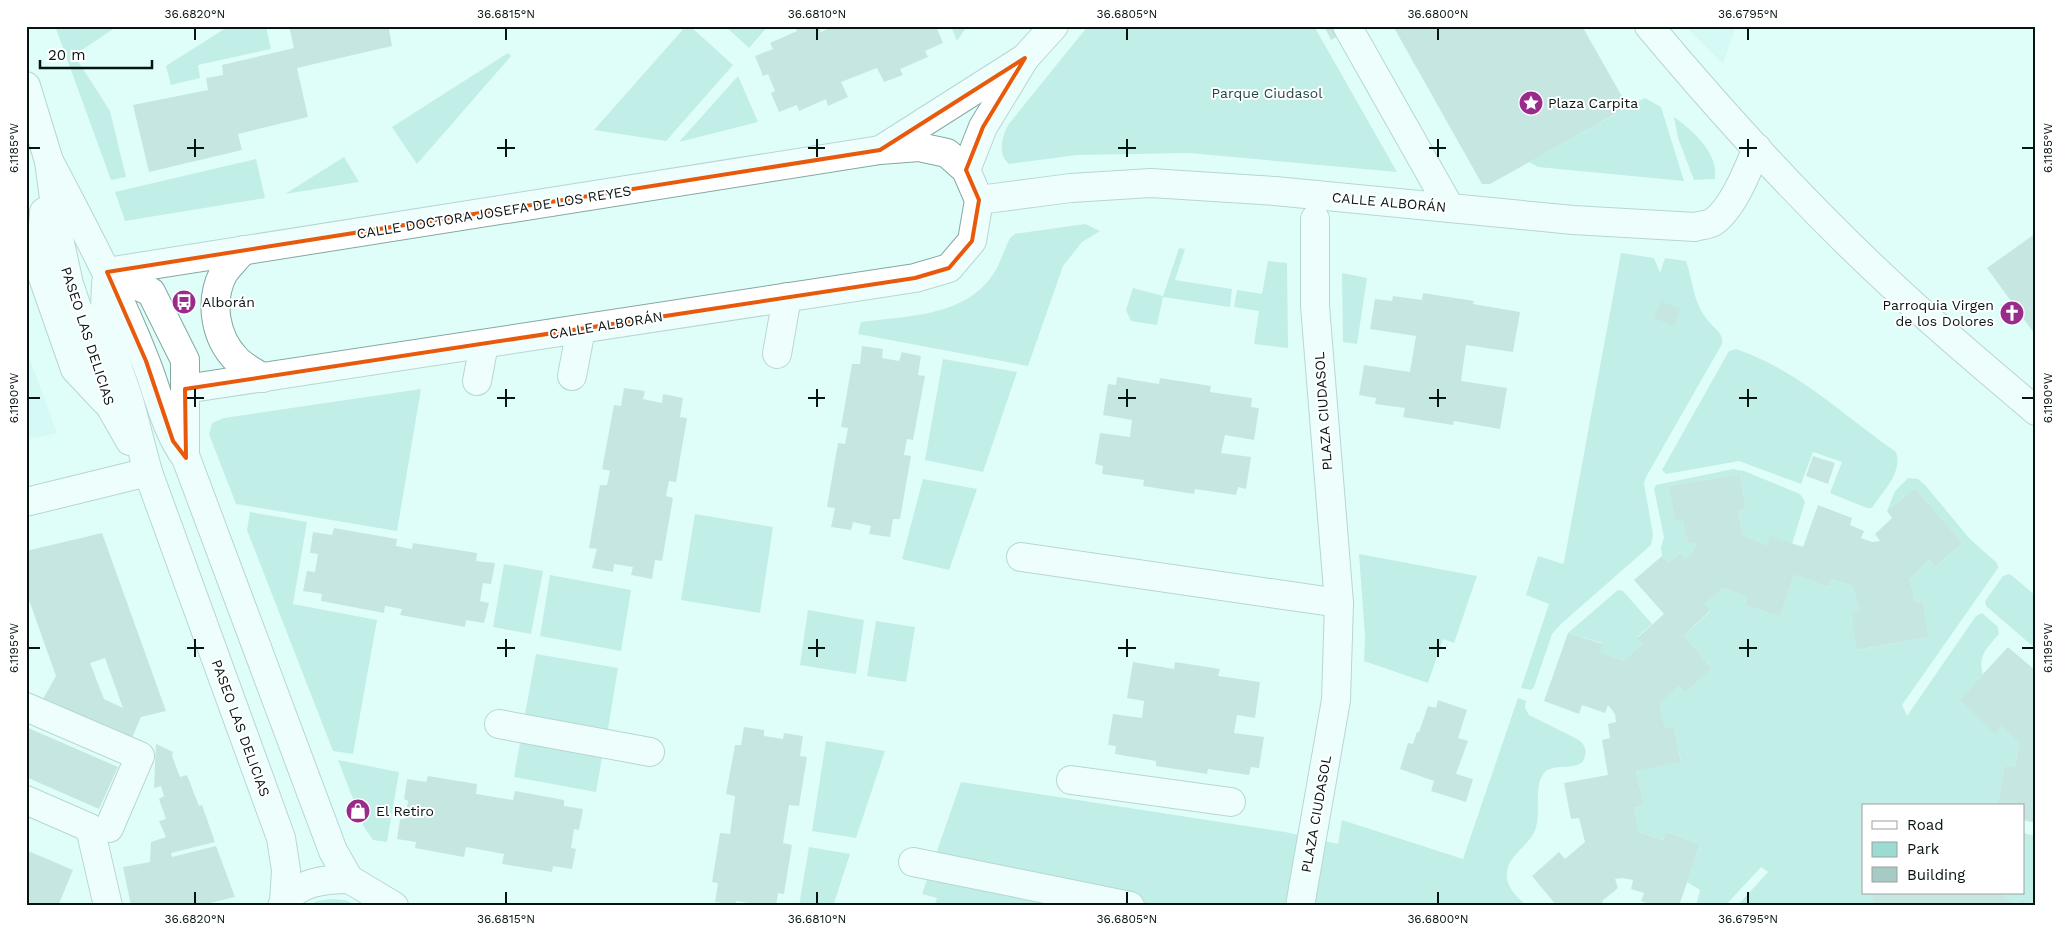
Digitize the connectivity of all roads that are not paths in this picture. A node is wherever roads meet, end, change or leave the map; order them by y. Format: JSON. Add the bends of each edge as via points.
{"nodes":[{"id":1,"x":1054,"y":26,"type":"edge"},
{"id":2,"x":1346,"y":26,"type":"edge"},
{"id":3,"x":1649,"y":26,"type":"edge"},
{"id":4,"x":1025,"y":58,"type":"junction"},
{"id":5,"x":26,"y":86,"type":"edge"},
{"id":6,"x":1757,"y":148,"type":"junction"},
{"id":7,"x":880,"y":150,"type":"junction"},
{"id":8,"x":49,"y":161,"type":"junction"},
{"id":9,"x":966,"y":170,"type":"junction"},
{"id":10,"x":979,"y":200,"type":"junction"},
{"id":11,"x":1450,"y":208,"type":"junction"},
{"id":12,"x":1315,"y":219,"type":"dead end"},
{"id":13,"x":243,"y":250,"type":"junction"},
{"id":14,"x":107,"y":272,"type":"junction"},
{"id":15,"x":787,"y":297,"type":"junction"},
{"id":16,"x":581,"y":329,"type":"junction"},
{"id":17,"x":484,"y":344,"type":"junction"},
{"id":18,"x":777,"y":354,"type":"dead end"},
{"id":19,"x":572,"y":376,"type":"dead end"},
{"id":20,"x":262,"y":378,"type":"junction"},
{"id":21,"x":477,"y":381,"type":"dead end"},
{"id":22,"x":185,"y":389,"type":"junction"},
{"id":23,"x":2036,"y":411,"type":"edge"},
{"id":24,"x":186,"y":458,"type":"junction"},
{"id":25,"x":148,"y":472,"type":"junction"},
{"id":26,"x":26,"y":502,"type":"edge"},
{"id":27,"x":1021,"y":558,"type":"dead end"},
{"id":28,"x":1339,"y":603,"type":"junction"},
{"id":29,"x":26,"y":707,"type":"edge"},
{"id":30,"x":498,"y":724,"type":"dead end"},
{"id":31,"x":650,"y":752,"type":"dead end"},
{"id":32,"x":1070,"y":780,"type":"dead end"},
{"id":33,"x":26,"y":800,"type":"edge"},
{"id":34,"x":1231,"y":802,"type":"dead end"},
{"id":35,"x":109,"y":828,"type":"dead end"},
{"id":36,"x":913,"y":862,"type":"dead end"},
{"id":37,"x":350,"y":879,"type":"junction"},
{"id":38,"x":283,"y":904,"type":"edge"},
{"id":39,"x":108,"y":906,"type":"edge"},
{"id":40,"x":394,"y":906,"type":"edge"},
{"id":41,"x":1130,"y":906,"type":"edge"},
{"id":42,"x":1300,"y":906,"type":"edge"}],
"edges":[{"from":1,"to":4,"type":"street","name":"CALLE DOCTORA JOSEFA DE LOS REYES"},
{"from":2,"to":11,"type":"street"},
{"from":3,"to":6,"type":"street"},
{"from":4,"to":7,"type":"street","name":"CALLE DOCTORA JOSEFA DE LOS REYES"},
{"from":4,"to":9,"type":"street","name":"CALLE DOCTORA JOSEFA DE LOS REYES","via":[[983,127]]},
{"from":5,"to":8,"type":"street","name":"PASEO LAS DELICIAS"},
{"from":6,"to":11,"type":"street","name":"CALLE ALBORÁN","via":[[1742,183],[1721,214],[1713,222],[1695,227]]},
{"from":6,"to":23,"type":"street","via":[[1896,289]]},
{"from":7,"to":9,"type":"street","name":"CALLE DOCTORA JOSEFA DE LOS REYES","via":[[919,147],[947,153]]},
{"from":7,"to":13,"type":"street","name":"CALLE DOCTORA JOSEFA DE LOS REYES"},
{"from":8,"to":14,"type":"street","name":"PASEO LAS DELICIAS"},
{"from":8,"to":25,"type":"street","name":"PASEO LAS DELICIAS","via":[[69,284],[110,406]]},
{"from":9,"to":10,"type":"street"},
{"from":10,"to":11,"type":"street","name":"CALLE ALBORÁN","via":[[1071,188],[1151,183]]},
{"from":10,"to":15,"type":"street","name":"CALLE ALBORÁN","via":[[972,241],[949,268],[915,278]]},
{"from":12,"to":28,"type":"street","name":"PLAZA CIUDASOL","via":[[1315,306]]},
{"from":13,"to":14,"type":"street","name":"CALLE DOCTORA JOSEFA DE LOS REYES"},
{"from":13,"to":20,"type":"street","via":[[223,273],[216,296],[216,320],[223,343],[238,361]]},
{"from":14,"to":22,"type":"street","name":"PASEO LAS DELICIAS","via":[[151,292],[185,360]]},
{"from":14,"to":24,"type":"street","name":"PASEO LAS DELICIAS","via":[[146,361],[173,441]]},
{"from":14,"to":25,"type":"street","name":"PASEO LAS DELICIAS","via":[[105,307],[110,345]]},
{"from":15,"to":16,"type":"street","name":"CALLE ALBORÁN"},
{"from":15,"to":18,"type":"street"},
{"from":16,"to":17,"type":"street","name":"CALLE ALBORÁN"},
{"from":16,"to":19,"type":"street"},
{"from":17,"to":20,"type":"street","name":"CALLE ALBORÁN"},
{"from":17,"to":21,"type":"street"},
{"from":20,"to":22,"type":"street","name":"CALLE ALBORÁN"},
{"from":22,"to":24,"type":"street","name":"PASEO LAS DELICIAS"},
{"from":24,"to":37,"type":"street","name":"PASEO LAS DELICIAS","via":[[330,844]]},
{"from":25,"to":26,"type":"street"},
{"from":25,"to":38,"type":"street","name":"PASEO LAS DELICIAS","via":[[281,838],[286,870]]},
{"from":27,"to":28,"type":"street"},
{"from":28,"to":42,"type":"street","name":"PLAZA CIUDASOL","via":[[1336,700]]},
{"from":29,"to":35,"type":"street","via":[[140,756]]},
{"from":30,"to":31,"type":"street"},
{"from":32,"to":34,"type":"street"},
{"from":33,"to":39,"type":"street","via":[[90,828]]},
{"from":36,"to":41,"type":"street"},
{"from":37,"to":38,"type":"street","name":"PASEO LAS DELICIAS","via":[[323,879],[300,888]]},
{"from":37,"to":40,"type":"street","name":"PASEO LAS DELICIAS"}]}
